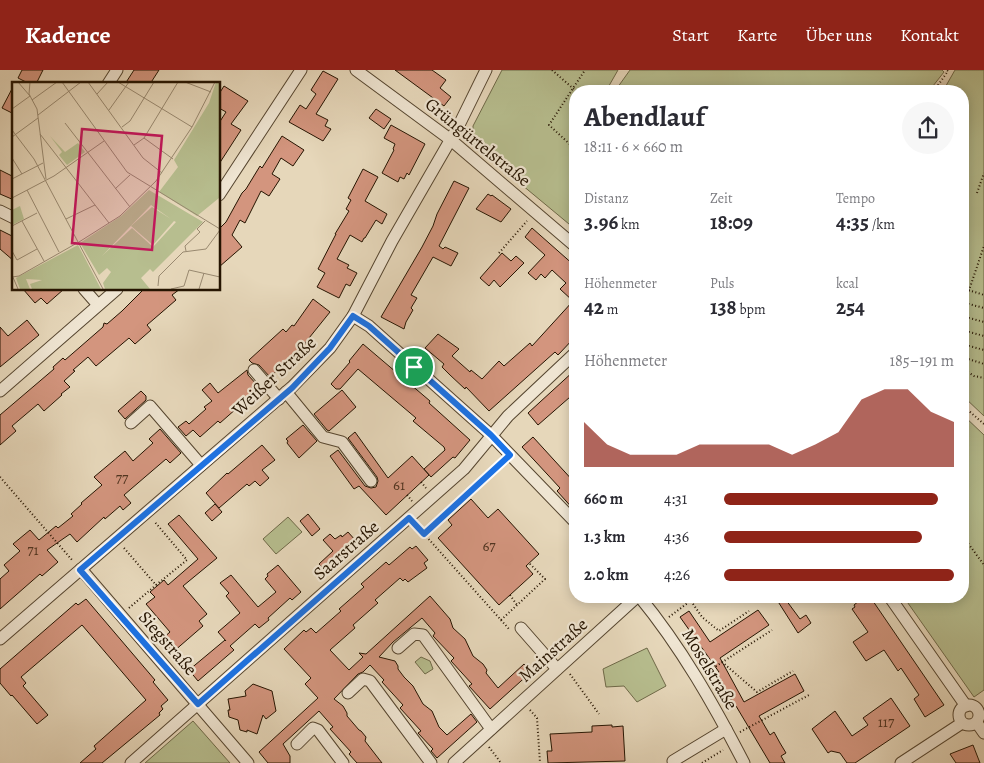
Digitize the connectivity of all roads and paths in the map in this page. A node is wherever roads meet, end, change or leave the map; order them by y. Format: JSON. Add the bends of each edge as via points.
{"nodes":[{"id":1,"x":117,"y":70,"type":"edge"},
{"id":2,"x":301,"y":70,"type":"edge"},
{"id":3,"x":356,"y":70,"type":"edge"},
{"id":4,"x":486,"y":70,"type":"edge"},
{"id":5,"x":552,"y":70,"type":"edge"},
{"id":6,"x":585,"y":70,"type":"edge"},
{"id":7,"x":947,"y":70,"type":"edge"},
{"id":8,"x":109,"y":82,"type":"edge"},
{"id":9,"x":570,"y":85,"type":"edge"},
{"id":10,"x":575,"y":85,"type":"edge"},
{"id":11,"x":938,"y":85,"type":"edge"},
{"id":12,"x":569,"y":94,"type":"edge"},
{"id":13,"x":451,"y":140,"type":"junction"},
{"id":14,"x":569,"y":143,"type":"edge"},
{"id":15,"x":984,"y":173,"type":"edge"},
{"id":16,"x":220,"y":193,"type":"edge"},
{"id":17,"x":977,"y":193,"type":"dead end"},
{"id":18,"x":0,"y":211,"type":"edge"},
{"id":19,"x":535,"y":212,"type":"junction"},
{"id":20,"x":12,"y":217,"type":"edge"},
{"id":21,"x":569,"y":241,"type":"edge"},
{"id":22,"x":984,"y":246,"type":"edge"},
{"id":23,"x":499,"y":253,"type":"dead end"},
{"id":24,"x":983,"y":255,"type":"edge"},
{"id":25,"x":85,"y":290,"type":"edge"},
{"id":26,"x":116,"y":290,"type":"edge"},
{"id":27,"x":969,"y":291,"type":"joint"},
{"id":28,"x":984,"y":295,"type":"edge"},
{"id":29,"x":969,"y":304,"type":"edge"},
{"id":30,"x":98,"y":305,"type":"junction"},
{"id":31,"x":984,"y":308,"type":"edge"},
{"id":32,"x":353,"y":316,"type":"junction"},
{"id":33,"x":969,"y":318,"type":"edge"},
{"id":34,"x":984,"y":322,"type":"edge"},
{"id":35,"x":969,"y":332,"type":"edge"},
{"id":36,"x":984,"y":336,"type":"edge"},
{"id":37,"x":969,"y":346,"type":"edge"},
{"id":38,"x":984,"y":350,"type":"edge"},
{"id":39,"x":569,"y":359,"type":"edge"},
{"id":40,"x":969,"y":359,"type":"edge"},
{"id":41,"x":984,"y":364,"type":"edge"},
{"id":42,"x":254,"y":370,"type":"dead end"},
{"id":43,"x":969,"y":373,"type":"edge"},
{"id":44,"x":984,"y":378,"type":"edge"},
{"id":45,"x":0,"y":391,"type":"edge"},
{"id":46,"x":282,"y":396,"type":"junction"},
{"id":47,"x":969,"y":411,"type":"edge"},
{"id":48,"x":131,"y":422,"type":"dead end"},
{"id":49,"x":984,"y":424,"type":"edge"},
{"id":50,"x":491,"y":435,"type":"junction"},
{"id":51,"x":510,"y":455,"type":"junction"},
{"id":52,"x":201,"y":465,"type":"junction"},
{"id":53,"x":0,"y":477,"type":"edge"},
{"id":54,"x":371,"y":481,"type":"dead end"},
{"id":55,"x":146,"y":512,"type":"junction"},
{"id":56,"x":569,"y":516,"type":"edge"},
{"id":57,"x":409,"y":518,"type":"junction"},
{"id":58,"x":424,"y":534,"type":"junction"},
{"id":59,"x":116,"y":538,"type":"junction"},
{"id":60,"x":969,"y":545,"type":"edge"},
{"id":61,"x":529,"y":563,"type":"dead end"},
{"id":62,"x":984,"y":565,"type":"edge"},
{"id":63,"x":80,"y":570,"type":"junction"},
{"id":64,"x":156,"y":585,"type":"junction"},
{"id":65,"x":510,"y":595,"type":"dead end"},
{"id":66,"x":631,"y":603,"type":"edge"},
{"id":67,"x":645,"y":603,"type":"edge"},
{"id":68,"x":688,"y":603,"type":"edge"},
{"id":69,"x":692,"y":603,"type":"edge"},
{"id":70,"x":895,"y":603,"type":"edge"},
{"id":71,"x":517,"y":605,"type":"junction"},
{"id":72,"x":749,"y":611,"type":"dead end"},
{"id":73,"x":120,"y":616,"type":"junction"},
{"id":74,"x":501,"y":620,"type":"junction"},
{"id":75,"x":661,"y":622,"type":"junction"},
{"id":76,"x":516,"y":630,"type":"joint"},
{"id":77,"x":772,"y":630,"type":"dead end"},
{"id":78,"x":0,"y":639,"type":"edge"},
{"id":79,"x":398,"y":648,"type":"dead end"},
{"id":80,"x":722,"y":662,"type":"junction"},
{"id":81,"x":560,"y":667,"type":"junction"},
{"id":82,"x":792,"y":671,"type":"dead end"},
{"id":83,"x":697,"y":678,"type":"junction"},
{"id":84,"x":348,"y":693,"type":"dead end"},
{"id":85,"x":809,"y":695,"type":"dead end"},
{"id":86,"x":522,"y":701,"type":"junction"},
{"id":87,"x":198,"y":704,"type":"junction"},
{"id":88,"x":976,"y":706,"type":"edge"},
{"id":89,"x":600,"y":714,"type":"dead end"},
{"id":90,"x":962,"y":723,"type":"junction"},
{"id":91,"x":977,"y":723,"type":"junction"},
{"id":92,"x":491,"y":729,"type":"junction"},
{"id":93,"x":984,"y":733,"type":"edge"},
{"id":94,"x":730,"y":736,"type":"junction"},
{"id":95,"x":481,"y":738,"type":"junction"},
{"id":96,"x":297,"y":744,"type":"dead end"},
{"id":97,"x":673,"y":761,"type":"dead end"},
{"id":98,"x":131,"y":763,"type":"edge"},
{"id":99,"x":248,"y":763,"type":"edge"},
{"id":100,"x":344,"y":763,"type":"edge"},
{"id":101,"x":431,"y":763,"type":"edge"},
{"id":102,"x":454,"y":763,"type":"edge"},
{"id":103,"x":501,"y":763,"type":"edge"},
{"id":104,"x":540,"y":763,"type":"edge"},
{"id":105,"x":702,"y":763,"type":"edge"},
{"id":106,"x":744,"y":763,"type":"edge"},
{"id":107,"x":900,"y":763,"type":"edge"}],
"edges":[{"from":1,"to":8,"type":"street"},
{"from":2,"to":16,"type":"street"},
{"from":3,"to":13,"type":"street","name":"Grüngürtelstraße"},
{"from":4,"to":13,"type":"street","name":"Weißer Straße"},
{"from":5,"to":9,"type":"path"},
{"from":6,"to":10,"type":"path"},
{"from":7,"to":11,"type":"path"},
{"from":12,"to":14,"type":"path","via":[[549,125]]},
{"from":13,"to":19,"type":"street","name":"Grüngürtelstraße"},
{"from":13,"to":32,"type":"street","name":"Weißer Straße"},
{"from":15,"to":17,"type":"path"},
{"from":18,"to":20,"type":"street"},
{"from":19,"to":21,"type":"street","name":"Grüngürtelstraße"},
{"from":19,"to":23,"type":"path"},
{"from":22,"to":24,"type":"path"},
{"from":24,"to":27,"type":"path"},
{"from":25,"to":30,"type":"street"},
{"from":26,"to":30,"type":"street"},
{"from":27,"to":28,"type":"path"},
{"from":29,"to":31,"type":"path"},
{"from":30,"to":45,"type":"street"},
{"from":32,"to":46,"type":"street","name":"Weißer Straße","via":[[330,348]]},
{"from":32,"to":50,"type":"street","via":[[369,326]]},
{"from":33,"to":34,"type":"path"},
{"from":35,"to":36,"type":"path"},
{"from":37,"to":38,"type":"path"},
{"from":39,"to":50,"type":"street","name":"Saarstraße"},
{"from":40,"to":41,"type":"path"},
{"from":42,"to":46,"type":"street"},
{"from":43,"to":44,"type":"path"},
{"from":46,"to":52,"type":"street","name":"Weißer Straße"},
{"from":46,"to":54,"type":"street","via":[[323,437],[342,442]]},
{"from":47,"to":49,"type":"path"},
{"from":48,"to":52,"type":"street","via":[[150,406]]},
{"from":50,"to":51,"type":"street"},
{"from":50,"to":57,"type":"street","name":"Saarstraße","via":[[464,469]]},
{"from":51,"to":56,"type":"street"},
{"from":51,"to":58,"type":"path"},
{"from":52,"to":55,"type":"street","name":"Weißer Straße"},
{"from":53,"to":63,"type":"path"},
{"from":55,"to":59,"type":"street","name":"Weißer Straße"},
{"from":55,"to":64,"type":"path","via":[[187,560]]},
{"from":57,"to":58,"type":"path"},
{"from":57,"to":87,"type":"street","name":"Saarstraße"},
{"from":58,"to":74,"type":"path"},
{"from":59,"to":63,"type":"street","name":"Weißer Straße"},
{"from":59,"to":64,"type":"path"},
{"from":60,"to":62,"type":"path"},
{"from":61,"to":71,"type":"path","via":[[545,579]]},
{"from":63,"to":73,"type":"street","name":"Siegstraße"},
{"from":63,"to":78,"type":"street","name":"Weißer Straße"},
{"from":64,"to":73,"type":"path"},
{"from":65,"to":71,"type":"path"},
{"from":66,"to":81,"type":"street","name":"Mainstraße"},
{"from":67,"to":75,"type":"street","name":"Moselstraße"},
{"from":68,"to":75,"type":"path"},
{"from":69,"to":72,"type":"path","via":[[702,618],[719,631]]},
{"from":70,"to":88,"type":"street"},
{"from":71,"to":74,"type":"path"},
{"from":73,"to":87,"type":"street","name":"Siegstraße"},
{"from":74,"to":76,"type":"path"},
{"from":75,"to":83,"type":"street","name":"Moselstraße"},
{"from":76,"to":81,"type":"street"},
{"from":77,"to":80,"type":"path"},
{"from":79,"to":92,"type":"street","via":[[414,634],[423,635]]},
{"from":80,"to":82,"type":"path","via":[[757,692]]},
{"from":80,"to":83,"type":"path"},
{"from":81,"to":86,"type":"street","name":"Mainstraße"},
{"from":81,"to":89,"type":"path"},
{"from":83,"to":94,"type":"street","name":"Moselstraße"},
{"from":84,"to":101,"type":"street","via":[[363,679],[370,681]]},
{"from":85,"to":94,"type":"path"},
{"from":86,"to":92,"type":"street","name":"Mainstraße"},
{"from":86,"to":104,"type":"path","via":[[537,718]]},
{"from":87,"to":98,"type":"street","name":"Saarstraße"},
{"from":87,"to":99,"type":"street","name":"Siegstraße"},
{"from":88,"to":90,"type":"street","via":[[959,713]]},
{"from":88,"to":91,"type":"street","via":[[980,716]]},
{"from":90,"to":91,"type":"street","via":[[967,726]]},
{"from":90,"to":107,"type":"street"},
{"from":91,"to":93,"type":"street"},
{"from":92,"to":95,"type":"street","name":"Mainstraße"},
{"from":94,"to":97,"type":"street"},
{"from":94,"to":105,"type":"path"},
{"from":94,"to":106,"type":"street","name":"Moselstraße"},
{"from":95,"to":102,"type":"street","name":"Mainstraße"},
{"from":95,"to":103,"type":"path"},
{"from":96,"to":100,"type":"street","via":[[313,728],[318,730]]}]}
